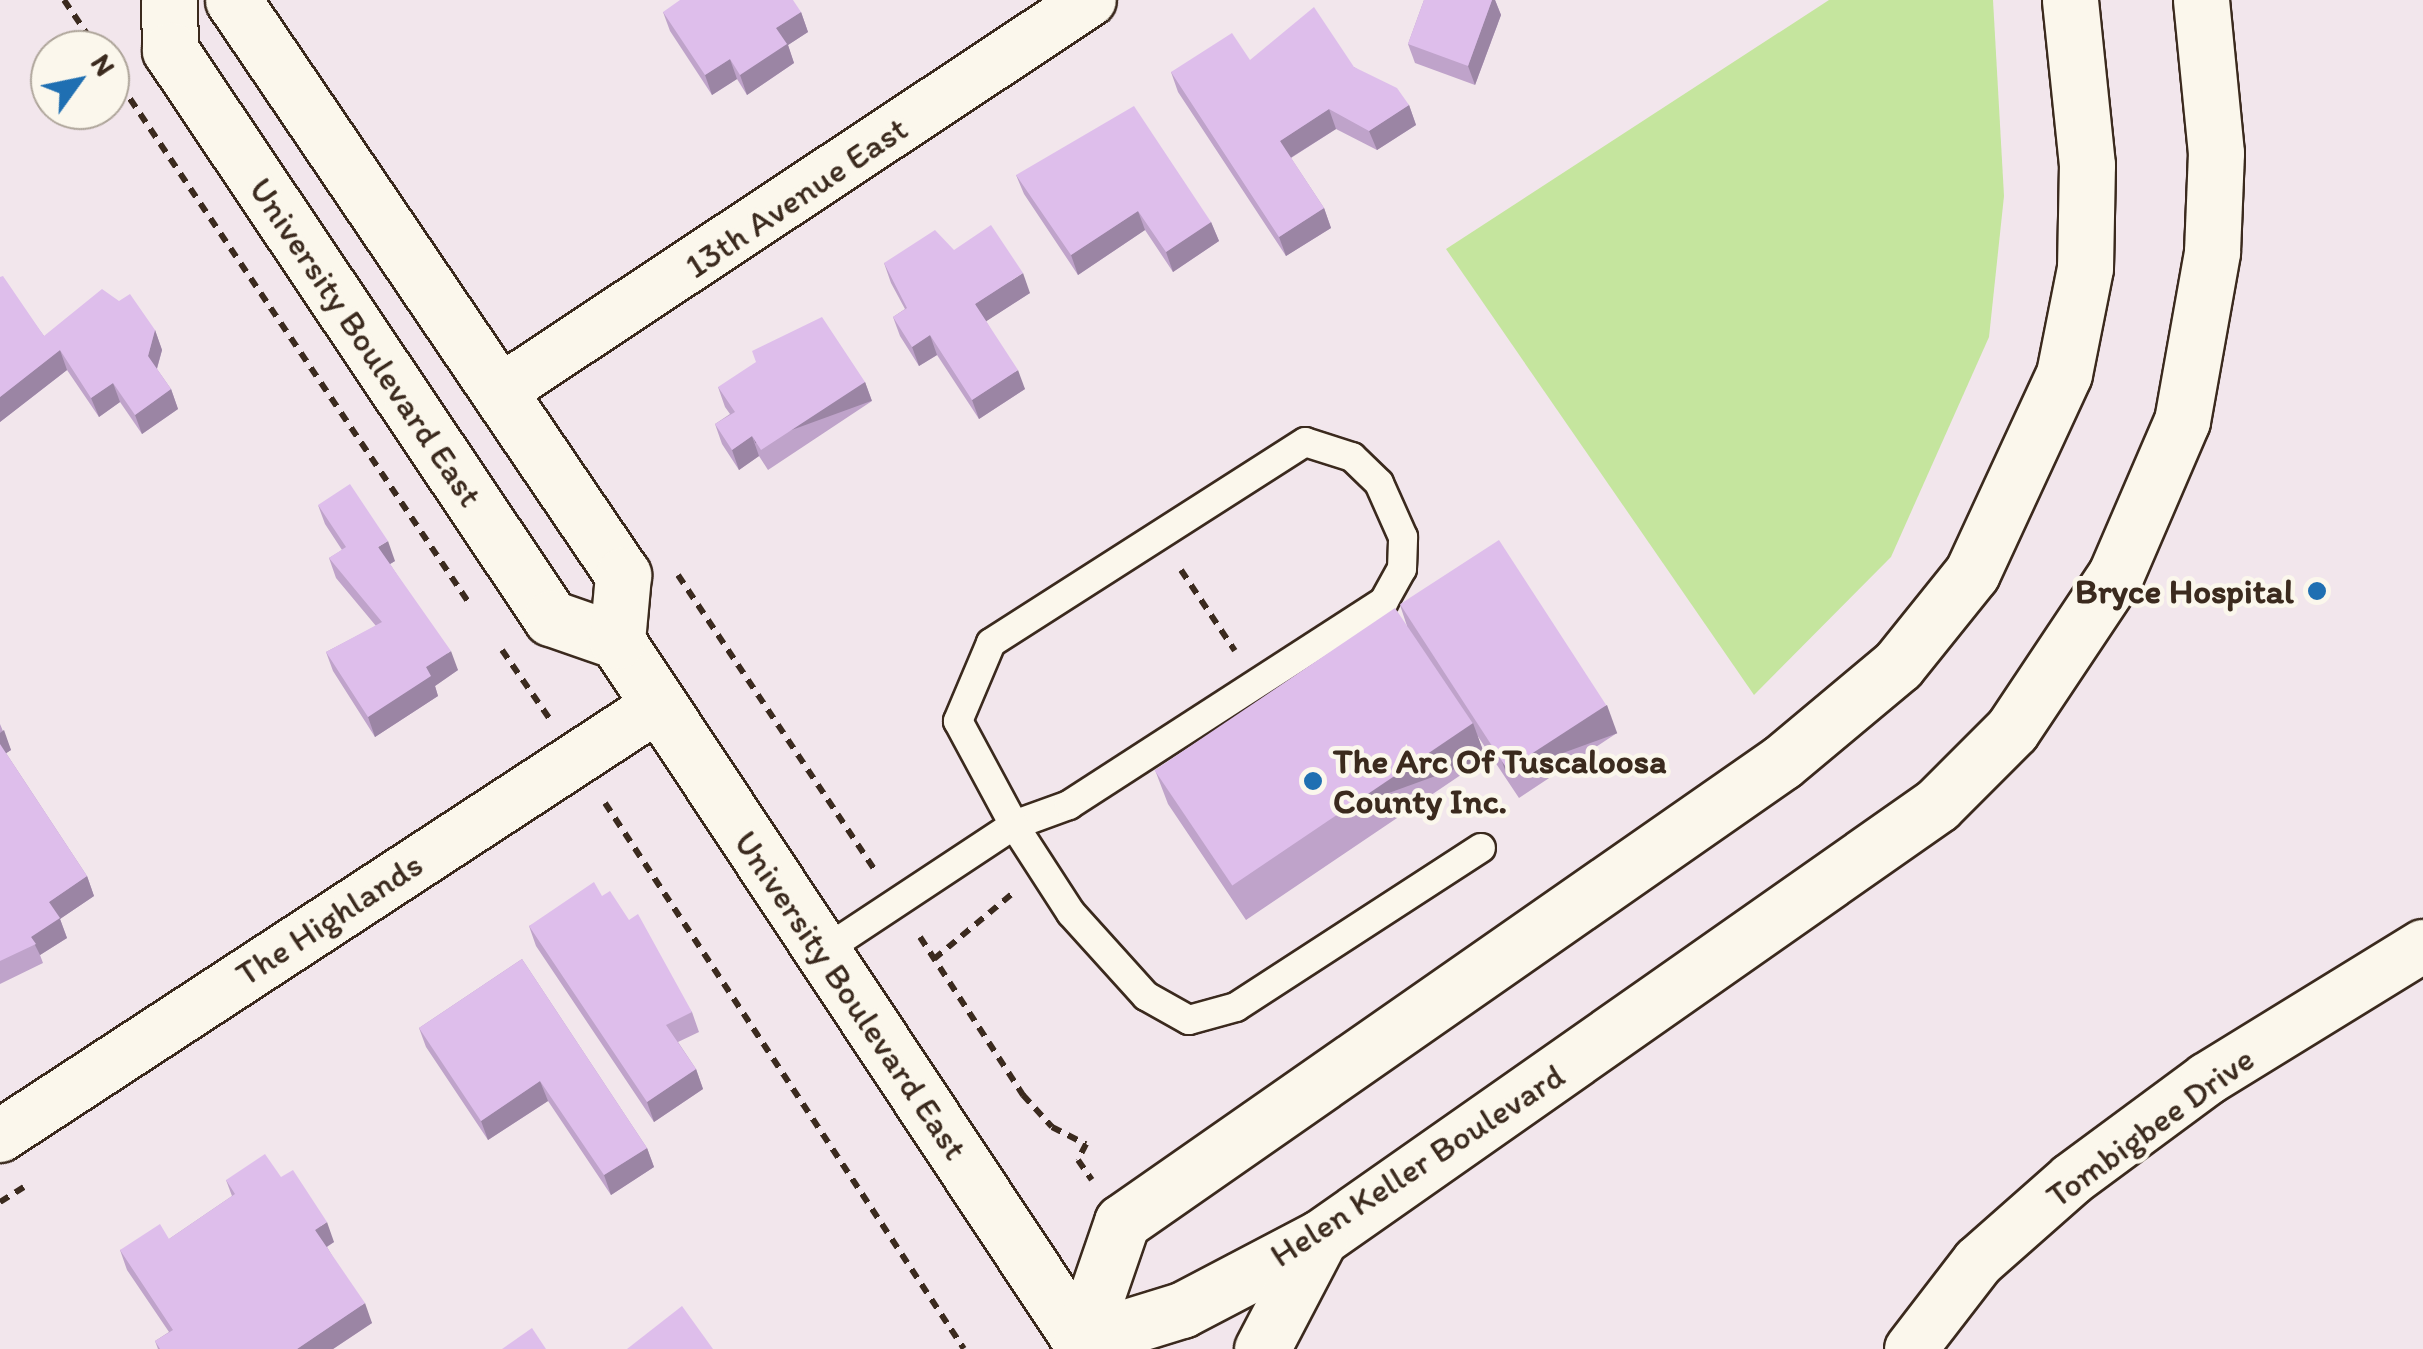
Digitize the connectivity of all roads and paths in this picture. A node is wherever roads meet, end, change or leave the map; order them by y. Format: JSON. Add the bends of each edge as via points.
{"nodes":[{"id":1,"x":64,"y":0,"type":"edge"},
{"id":2,"x":169,"y":0,"type":"edge"},
{"id":3,"x":232,"y":0,"type":"edge"},
{"id":4,"x":1090,"y":0,"type":"edge"},
{"id":5,"x":2070,"y":0,"type":"edge"},
{"id":6,"x":2201,"y":0,"type":"edge"},
{"id":7,"x":84,"y":30,"type":"edge"},
{"id":8,"x":130,"y":99,"type":"edge"},
{"id":9,"x":500,"y":392,"type":"junction"},
{"id":10,"x":1155,"y":532,"type":"junction"},
{"id":11,"x":669,"y":562,"type":"dead end"},
{"id":12,"x":477,"y":614,"type":"dead end"},
{"id":13,"x":488,"y":630,"type":"dead end"},
{"id":14,"x":617,"y":641,"type":"junction"},
{"id":15,"x":1256,"y":684,"type":"junction"},
{"id":16,"x":659,"y":704,"type":"junction"},
{"id":17,"x":576,"y":758,"type":"junction"},
{"id":18,"x":1014,"y":825,"type":"junction"},
{"id":19,"x":1481,"y":848,"type":"dead end"},
{"id":20,"x":897,"y":904,"type":"junction"},
{"id":21,"x":2423,"y":946,"type":"edge"},
{"id":22,"x":822,"y":952,"type":"junction"},
{"id":23,"x":0,"y":1136,"type":"edge"},
{"id":24,"x":1122,"y":1222,"type":"junction"},
{"id":25,"x":1320,"y":1238,"type":"junction"},
{"id":26,"x":1079,"y":1346,"type":"edge"},
{"id":27,"x":964,"y":1349,"type":"edge"},
{"id":28,"x":1262,"y":1349,"type":"edge"},
{"id":29,"x":1911,"y":1349,"type":"edge"}],
"edges":[{"from":1,"to":7,"type":"path"},
{"from":2,"to":14,"type":"street","name":"University Boulevard East","via":[[170,50],[551,618]]},
{"from":3,"to":9,"type":"street"},
{"from":4,"to":9,"type":"street","name":"13th Avenue East"},
{"from":5,"to":24,"type":"street","via":[[2088,165],[2085,268],[2058,391],[1972,574],[1898,665],[1782,762]]},
{"from":6,"to":25,"type":"street","name":"Helen Keller Boulevard","via":[[2216,152],[2212,252],[2182,420],[2116,574],[2032,702],[1936,805]]},
{"from":8,"to":12,"type":"path"},
{"from":9,"to":14,"type":"street","via":[[623,575]]},
{"from":10,"to":15,"type":"path"},
{"from":10,"to":15,"type":"lane","via":[[1305,442],[1352,457],[1379,484],[1403,537],[1402,569],[1384,600]]},
{"from":10,"to":18,"type":"lane","via":[[992,643],[958,722]]},
{"from":11,"to":20,"type":"path"},
{"from":13,"to":17,"type":"path"},
{"from":14,"to":16,"type":"street","name":"University Boulevard East"},
{"from":15,"to":18,"type":"lane","via":[[1069,804]]},
{"from":16,"to":17,"type":"street","name":"The Highlands"},
{"from":16,"to":22,"type":"street","name":"University Boulevard East"},
{"from":17,"to":23,"type":"street","name":"The Highlands"},
{"from":17,"to":27,"type":"path"},
{"from":18,"to":19,"type":"lane","via":[[1096,941],[1146,996],[1189,1020],[1236,1007]]},
{"from":18,"to":20,"type":"lane"},
{"from":20,"to":22,"type":"lane"},
{"from":20,"to":24,"type":"path","via":[[1023,1095],[1052,1128],[1086,1144],[1078,1160]]},
{"from":21,"to":29,"type":"street","name":"Tombigbee Drive","via":[[2208,1079],[2072,1178],[1978,1262]]},
{"from":22,"to":26,"type":"street","name":"University Boulevard East"},
{"from":24,"to":26,"type":"street"},
{"from":25,"to":26,"type":"street","name":"Helen Keller Boulevard","via":[[1182,1310]]},
{"from":25,"to":28,"type":"street"}]}
